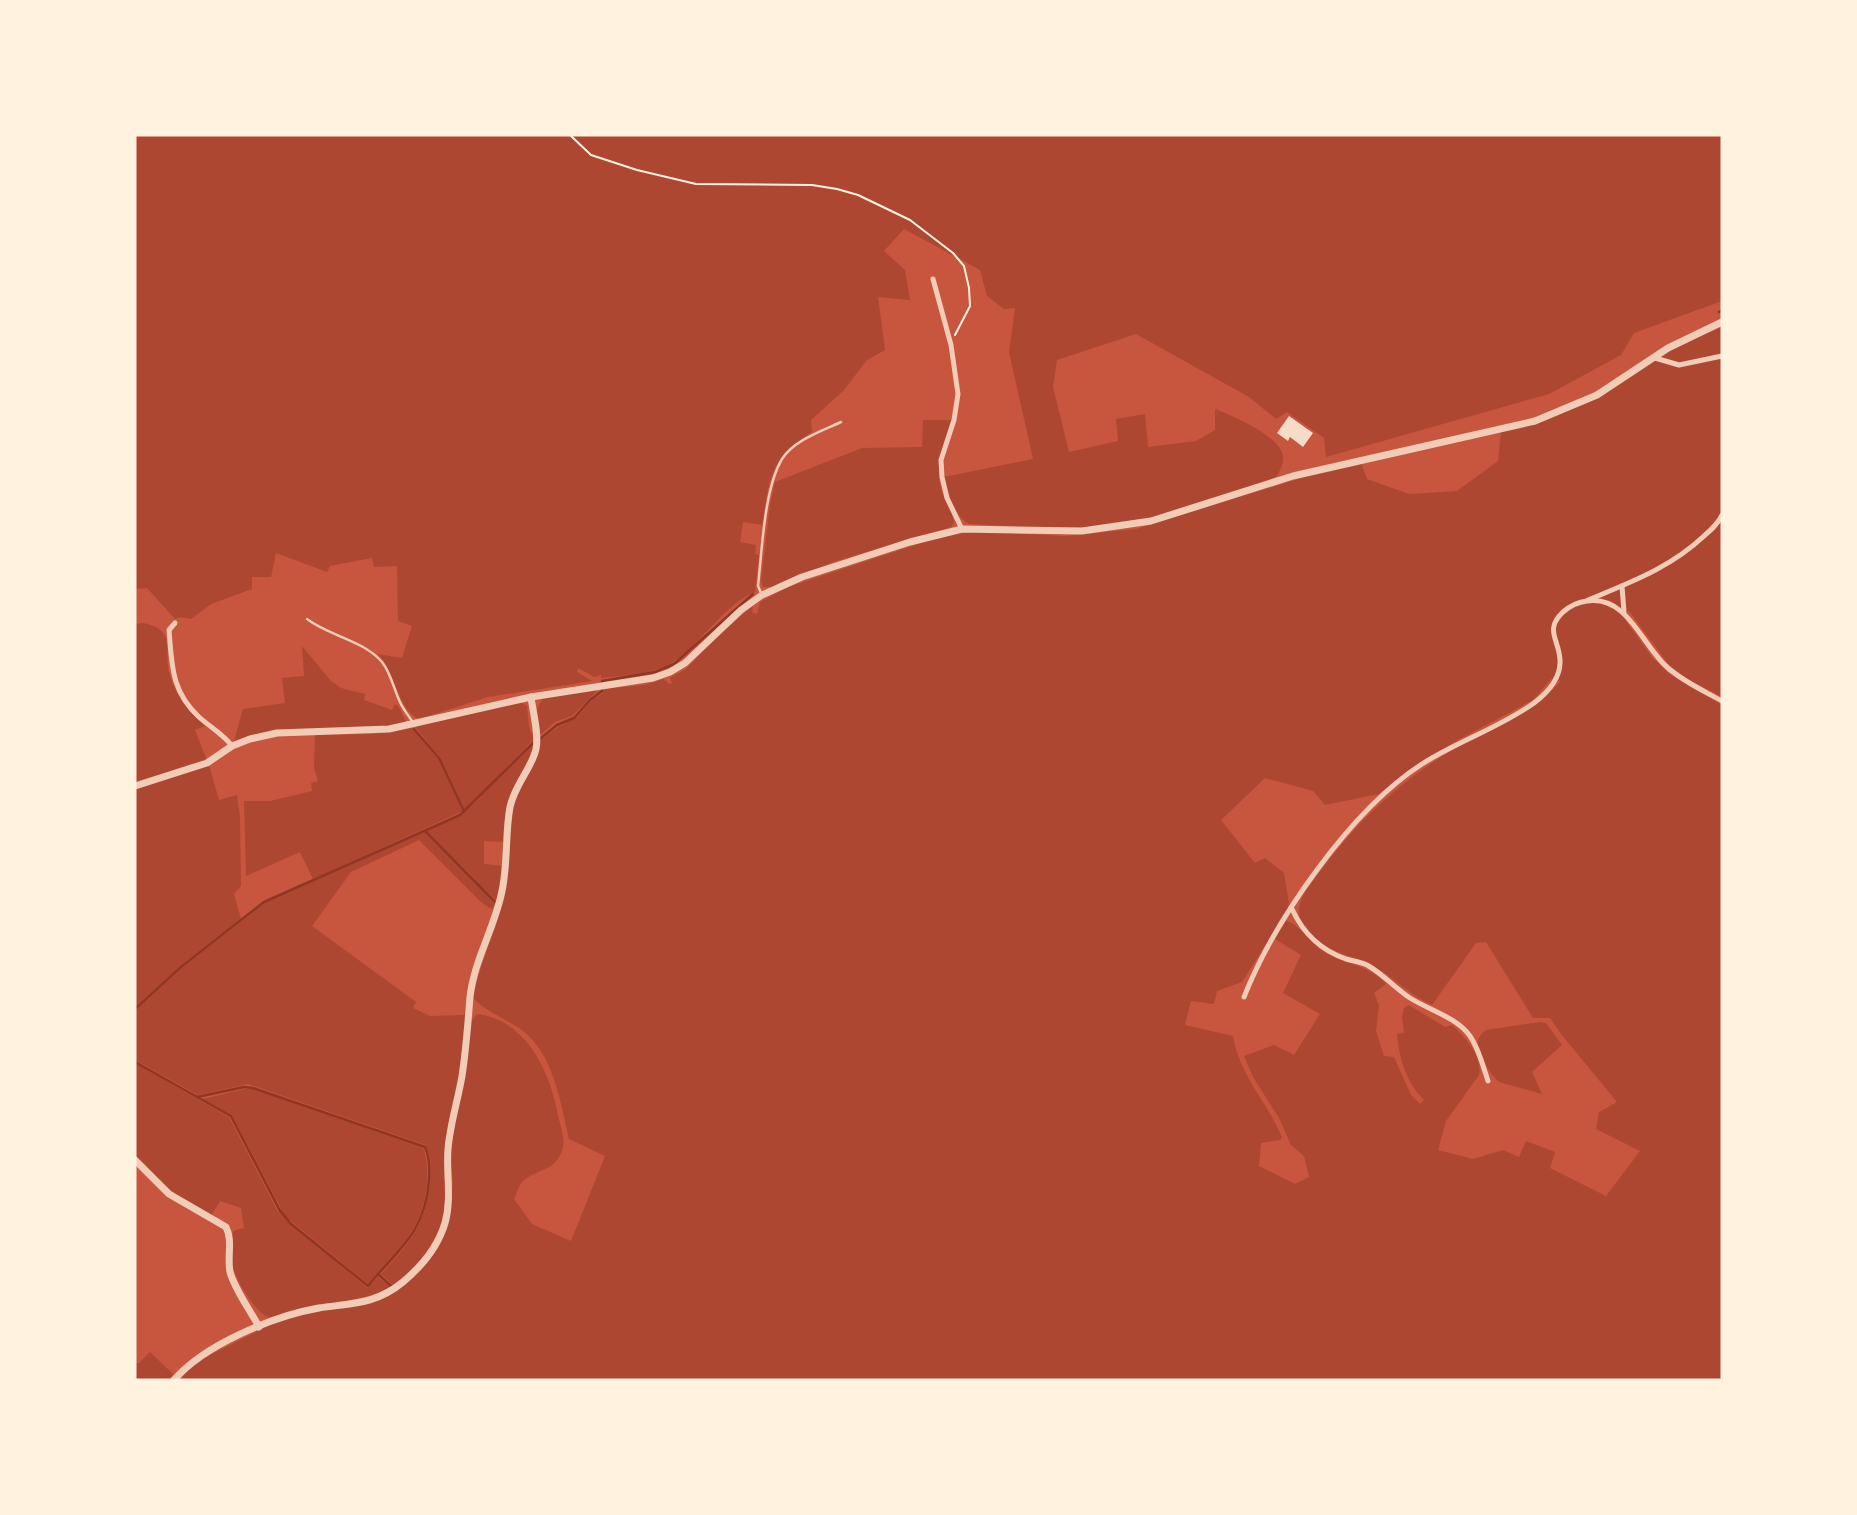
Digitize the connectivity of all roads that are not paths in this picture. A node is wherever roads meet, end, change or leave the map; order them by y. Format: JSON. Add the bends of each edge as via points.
{"nodes":[{"id":1,"x":933,"y":279,"type":"dead end"},
{"id":2,"x":1722,"y":323,"type":"edge"},
{"id":3,"x":1722,"y":356,"type":"edge"},
{"id":4,"x":1655,"y":358,"type":"junction"},
{"id":5,"x":841,"y":422,"type":"dead end"},
{"id":6,"x":1722,"y":516,"type":"edge"},
{"id":7,"x":962,"y":529,"type":"junction"},
{"id":8,"x":1622,"y":586,"type":"junction"},
{"id":9,"x":762,"y":595,"type":"junction"},
{"id":10,"x":1588,"y":600,"type":"junction"},
{"id":11,"x":1624,"y":612,"type":"junction"},
{"id":12,"x":307,"y":619,"type":"dead end"},
{"id":13,"x":175,"y":623,"type":"dead end"},
{"id":14,"x":531,"y":696,"type":"junction"},
{"id":15,"x":1722,"y":701,"type":"edge"},
{"id":16,"x":413,"y":724,"type":"junction"},
{"id":17,"x":233,"y":746,"type":"junction"},
{"id":18,"x":135,"y":786,"type":"edge"},
{"id":19,"x":1292,"y":909,"type":"junction"},
{"id":20,"x":1244,"y":997,"type":"dead end"},
{"id":21,"x":1488,"y":1081,"type":"dead end"},
{"id":22,"x":135,"y":1160,"type":"edge"},
{"id":23,"x":259,"y":1327,"type":"junction"},
{"id":24,"x":174,"y":1380,"type":"edge"}],
"edges":[{"from":1,"to":7,"type":"street","via":[[951,345],[958,394],[942,477]]},
{"from":2,"to":4,"type":"street"},
{"from":3,"to":4,"type":"street","via":[[1679,365]]},
{"from":4,"to":7,"type":"street","via":[[1597,395],[1535,421],[1293,476],[1151,521],[1082,531]]},
{"from":5,"to":9,"type":"lane","via":[[797,444],[783,458],[764,525],[758,586]]},
{"from":6,"to":8,"type":"street","via":[[1669,564]]},
{"from":7,"to":9,"type":"street","via":[[814,573]]},
{"from":8,"to":10,"type":"street"},
{"from":8,"to":11,"type":"street"},
{"from":9,"to":14,"type":"street","via":[[670,673]]},
{"from":10,"to":11,"type":"street","via":[[1609,603]]},
{"from":10,"to":19,"type":"street","via":[[1569,606],[1555,620],[1560,660],[1557,677],[1547,692],[1520,712],[1420,765],[1375,803],[1330,853]]},
{"from":11,"to":15,"type":"street","via":[[1667,667]]},
{"from":12,"to":16,"type":"lane","via":[[381,660]]},
{"from":13,"to":17,"type":"street","via":[[169,630],[176,685],[195,713]]},
{"from":14,"to":16,"type":"street"},
{"from":14,"to":23,"type":"street","via":[[536,751],[510,807],[502,893],[470,997],[462,1077],[448,1149],[449,1199],[437,1243],[416,1269],[384,1295],[292,1314]]},
{"from":16,"to":17,"type":"street","via":[[363,732],[277,733]]},
{"from":17,"to":18,"type":"street","via":[[207,763]]},
{"from":19,"to":20,"type":"street"},
{"from":19,"to":21,"type":"street","via":[[1314,941],[1377,971],[1469,1034]]},
{"from":22,"to":23,"type":"street","via":[[169,1194],[226,1227],[231,1276]]},
{"from":23,"to":24,"type":"street","via":[[218,1345]]}]}
